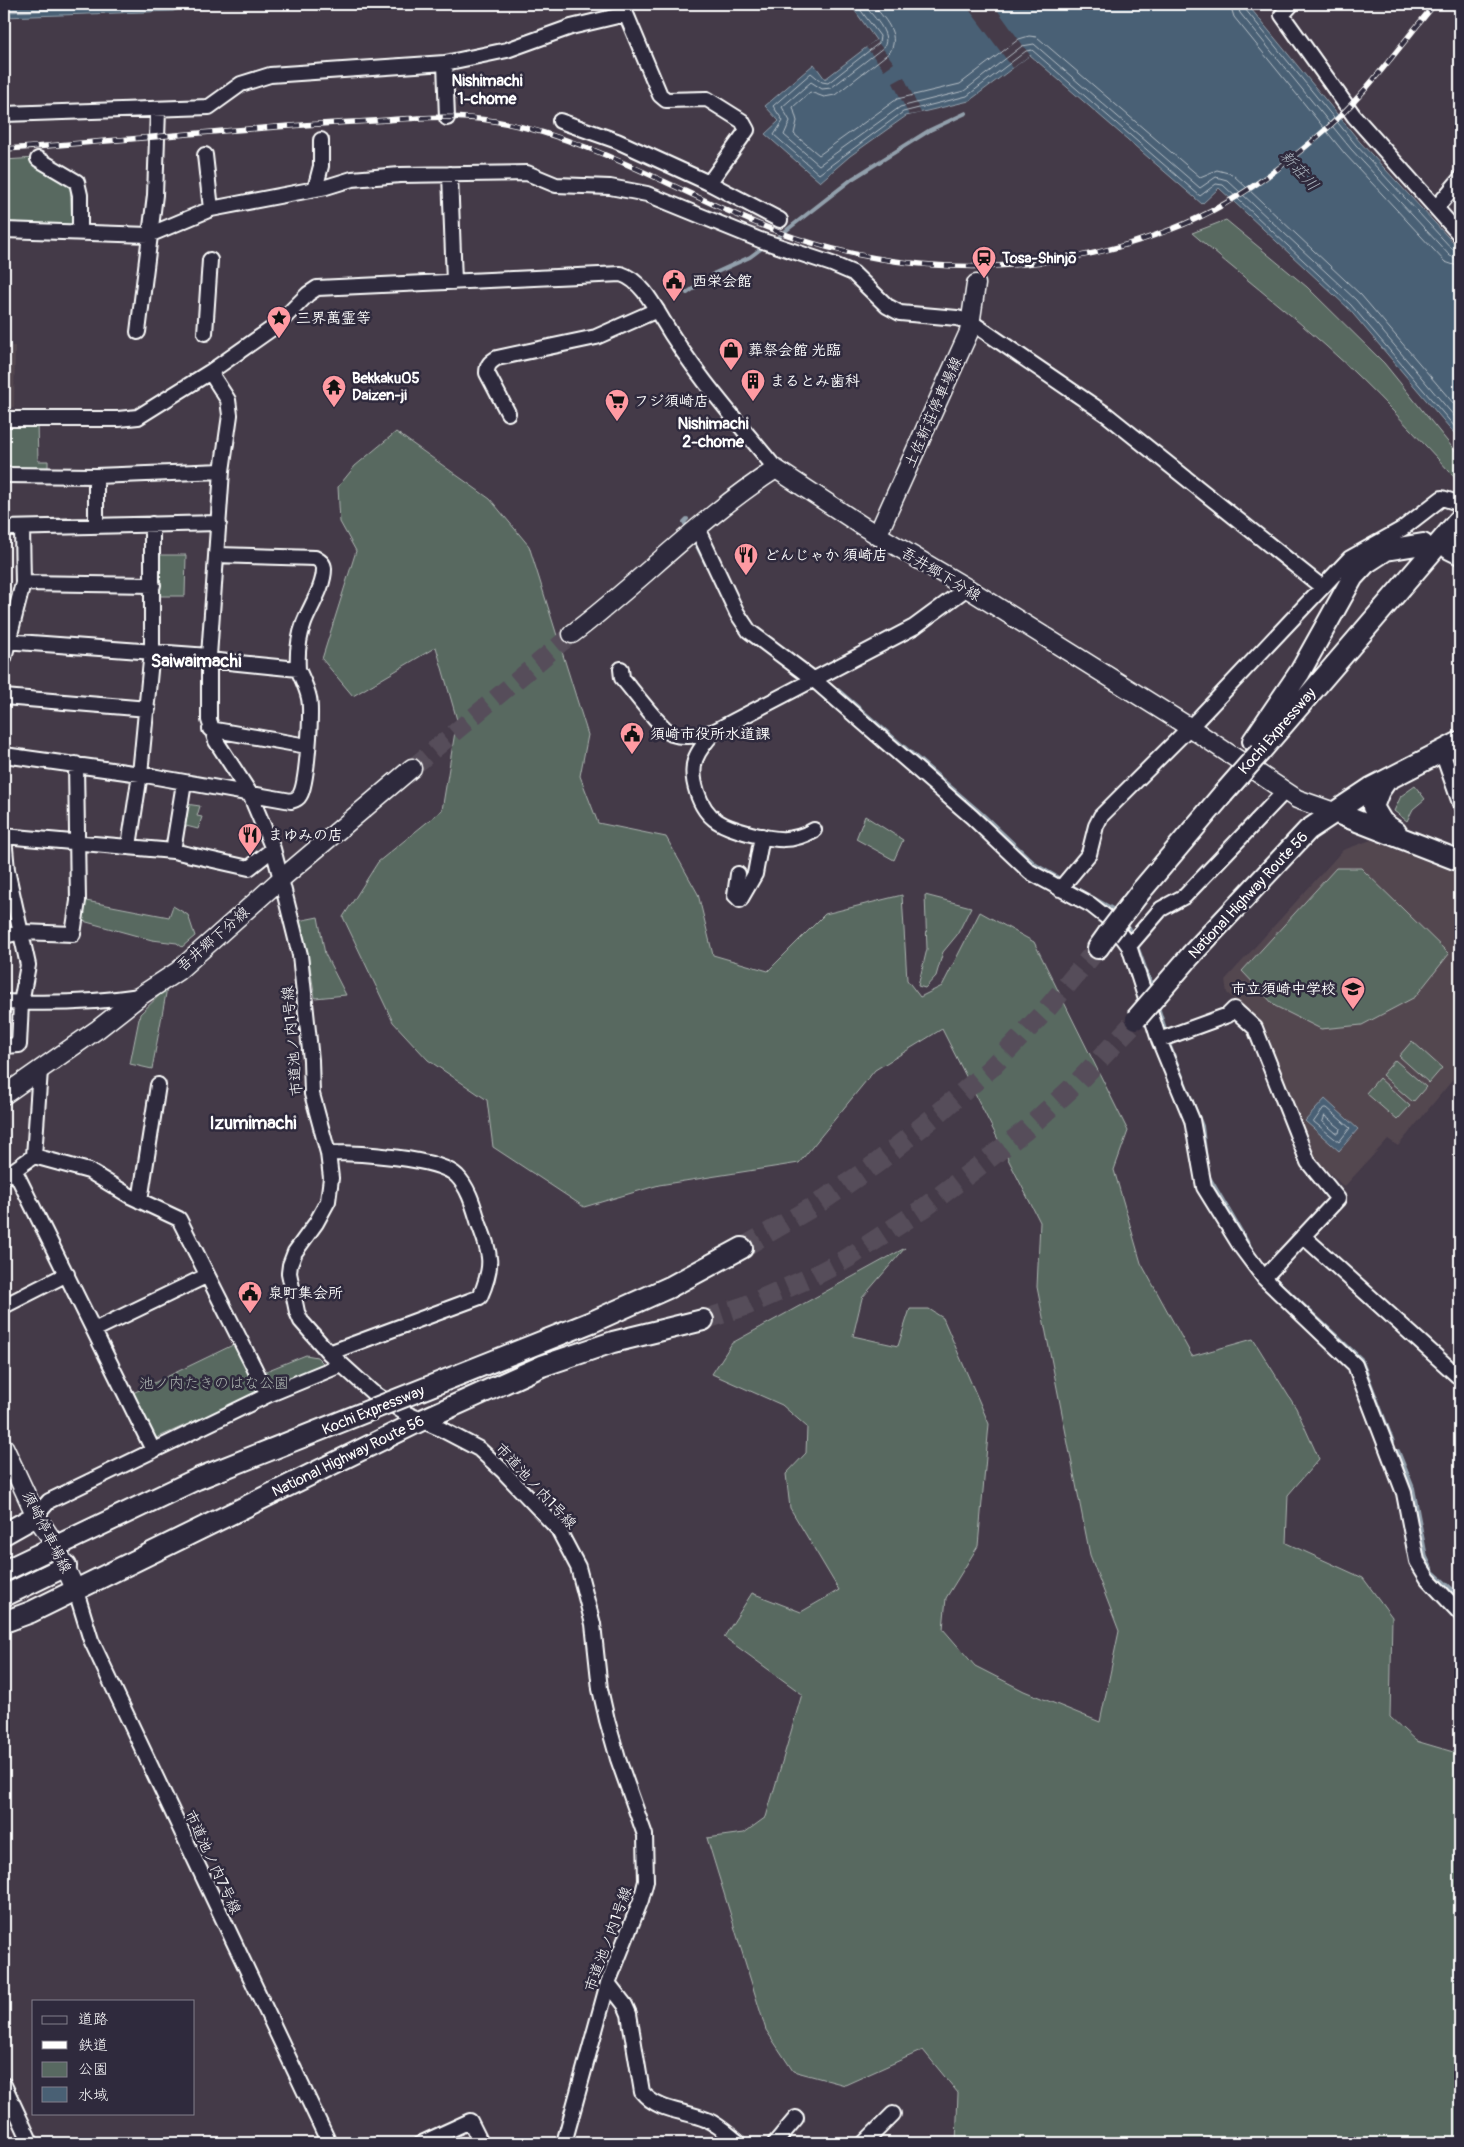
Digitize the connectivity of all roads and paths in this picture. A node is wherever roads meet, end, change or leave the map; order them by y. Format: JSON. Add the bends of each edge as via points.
{"nodes":[{"id":1,"x":1292,"y":4,"type":"edge"},
{"id":2,"x":445,"y":62,"type":"junction"},
{"id":3,"x":158,"y":110,"type":"junction"},
{"id":4,"x":4,"y":114,"type":"edge"},
{"id":5,"x":446,"y":118,"type":"dead end"},
{"id":6,"x":560,"y":122,"type":"dead end"},
{"id":7,"x":322,"y":140,"type":"dead end"},
{"id":8,"x":205,"y":155,"type":"dead end"},
{"id":9,"x":38,"y":159,"type":"dead end"},
{"id":10,"x":450,"y":174,"type":"junction"},
{"id":11,"x":1460,"y":179,"type":"edge"},
{"id":12,"x":709,"y":183,"type":"junction"},
{"id":13,"x":315,"y":189,"type":"junction"},
{"id":14,"x":211,"y":208,"type":"junction"},
{"id":15,"x":1436,"y":208,"type":"junction"},
{"id":16,"x":780,"y":220,"type":"dead end"},
{"id":17,"x":757,"y":226,"type":"junction"},
{"id":18,"x":4,"y":230,"type":"edge"},
{"id":19,"x":80,"y":232,"type":"junction"},
{"id":20,"x":149,"y":234,"type":"junction"},
{"id":21,"x":1460,"y":235,"type":"edge"},
{"id":22,"x":210,"y":260,"type":"dead end"},
{"id":23,"x":454,"y":282,"type":"junction"},
{"id":24,"x":976,"y":284,"type":"dead end"},
{"id":25,"x":657,"y":310,"type":"junction"},
{"id":26,"x":971,"y":322,"type":"junction"},
{"id":27,"x":138,"y":332,"type":"dead end"},
{"id":28,"x":205,"y":333,"type":"dead end"},
{"id":29,"x":210,"y":372,"type":"junction"},
{"id":30,"x":508,"y":413,"type":"dead end"},
{"id":31,"x":4,"y":419,"type":"edge"},
{"id":32,"x":776,"y":468,"type":"junction"},
{"id":33,"x":222,"y":471,"type":"junction"},
{"id":34,"x":4,"y":475,"type":"edge"},
{"id":35,"x":96,"y":476,"type":"junction"},
{"id":36,"x":1459,"y":514,"type":"edge"},
{"id":37,"x":219,"y":523,"type":"junction"},
{"id":38,"x":152,"y":524,"type":"junction"},
{"id":39,"x":96,"y":526,"type":"junction"},
{"id":40,"x":4,"y":528,"type":"edge"},
{"id":41,"x":697,"y":528,"type":"junction"},
{"id":42,"x":22,"y":529,"type":"junction"},
{"id":43,"x":878,"y":536,"type":"junction"},
{"id":44,"x":1423,"y":544,"type":"dead end"},
{"id":45,"x":217,"y":555,"type":"junction"},
{"id":46,"x":23,"y":583,"type":"junction"},
{"id":47,"x":153,"y":586,"type":"junction"},
{"id":48,"x":1322,"y":587,"type":"junction"},
{"id":49,"x":967,"y":588,"type":"junction"},
{"id":50,"x":572,"y":634,"type":"tunnel mouth"},
{"id":51,"x":6,"y":641,"type":"edge"},
{"id":52,"x":152,"y":650,"type":"junction"},
{"id":53,"x":4,"y":658,"type":"edge"},
{"id":54,"x":209,"y":658,"type":"junction"},
{"id":55,"x":298,"y":669,"type":"junction"},
{"id":56,"x":621,"y":669,"type":"dead end"},
{"id":57,"x":813,"y":680,"type":"junction"},
{"id":58,"x":4,"y":697,"type":"edge"},
{"id":59,"x":148,"y":709,"type":"junction"},
{"id":60,"x":1189,"y":728,"type":"junction"},
{"id":61,"x":210,"y":729,"type":"junction"},
{"id":62,"x":715,"y":731,"type":"junction"},
{"id":63,"x":1460,"y":742,"type":"edge"},
{"id":64,"x":307,"y":746,"type":"junction"},
{"id":65,"x":1254,"y":749,"type":"junction"},
{"id":66,"x":1442,"y":752,"type":"junction"},
{"id":67,"x":4,"y":755,"type":"edge"},
{"id":68,"x":76,"y":764,"type":"junction"},
{"id":69,"x":412,"y":768,"type":"tunnel mouth"},
{"id":70,"x":140,"y":774,"type":"junction"},
{"id":71,"x":1386,"y":781,"type":"junction"},
{"id":72,"x":184,"y":783,"type":"junction"},
{"id":73,"x":1285,"y":791,"type":"junction"},
{"id":74,"x":249,"y":792,"type":"junction"},
{"id":75,"x":1460,"y":803,"type":"edge"},
{"id":76,"x":1334,"y":812,"type":"junction"},
{"id":77,"x":814,"y":830,"type":"dead end"},
{"id":78,"x":4,"y":836,"type":"edge"},
{"id":79,"x":762,"y":836,"type":"junction"},
{"id":80,"x":77,"y":842,"type":"junction"},
{"id":81,"x":1420,"y":844,"type":"junction"},
{"id":82,"x":130,"y":846,"type":"junction"},
{"id":83,"x":272,"y":850,"type":"junction"},
{"id":84,"x":173,"y":851,"type":"junction"},
{"id":85,"x":1460,"y":861,"type":"edge"},
{"id":86,"x":738,"y":874,"type":"dead end"},
{"id":87,"x":281,"y":879,"type":"junction"},
{"id":88,"x":1060,"y":890,"type":"junction"},
{"id":89,"x":22,"y":932,"type":"junction"},
{"id":90,"x":4,"y":936,"type":"edge"},
{"id":91,"x":1103,"y":941,"type":"tunnel mouth"},
{"id":92,"x":1129,"y":946,"type":"junction"},
{"id":93,"x":140,"y":996,"type":"junction"},
{"id":94,"x":4,"y":1002,"type":"edge"},
{"id":95,"x":21,"y":1003,"type":"junction"},
{"id":96,"x":1133,"y":1022,"type":"tunnel mouth"},
{"id":97,"x":1160,"y":1040,"type":"junction"},
{"id":98,"x":4,"y":1046,"type":"edge"},
{"id":99,"x":40,"y":1070,"type":"junction"},
{"id":100,"x":158,"y":1085,"type":"dead end"},
{"id":101,"x":4,"y":1095,"type":"edge"},
{"id":102,"x":328,"y":1153,"type":"junction"},
{"id":103,"x":34,"y":1156,"type":"junction"},
{"id":104,"x":10,"y":1174,"type":"edge"},
{"id":105,"x":140,"y":1201,"type":"junction"},
{"id":106,"x":1303,"y":1236,"type":"junction"},
{"id":107,"x":742,"y":1248,"type":"tunnel mouth"},
{"id":108,"x":67,"y":1274,"type":"junction"},
{"id":109,"x":206,"y":1276,"type":"junction"},
{"id":110,"x":1264,"y":1278,"type":"junction"},
{"id":111,"x":4,"y":1306,"type":"edge"},
{"id":112,"x":703,"y":1320,"type":"tunnel mouth"},
{"id":113,"x":94,"y":1330,"type":"junction"},
{"id":114,"x":329,"y":1353,"type":"junction"},
{"id":115,"x":341,"y":1365,"type":"junction"},
{"id":116,"x":1460,"y":1378,"type":"edge"},
{"id":117,"x":268,"y":1395,"type":"junction"},
{"id":118,"x":422,"y":1420,"type":"junction"},
{"id":119,"x":4,"y":1447,"type":"edge"},
{"id":120,"x":153,"y":1450,"type":"junction"},
{"id":121,"x":36,"y":1516,"type":"junction"},
{"id":122,"x":4,"y":1534,"type":"edge"},
{"id":123,"x":66,"y":1566,"type":"junction"},
{"id":124,"x":4,"y":1571,"type":"edge"},
{"id":125,"x":76,"y":1591,"type":"junction"},
{"id":126,"x":4,"y":1596,"type":"edge"},
{"id":127,"x":1458,"y":1605,"type":"edge"},
{"id":128,"x":4,"y":1622,"type":"edge"},
{"id":129,"x":608,"y":1983,"type":"junction"},
{"id":130,"x":4,"y":2085,"type":"edge"},
{"id":131,"x":893,"y":2114,"type":"dead end"},
{"id":132,"x":796,"y":2118,"type":"dead end"},
{"id":133,"x":31,"y":2143,"type":"edge"},
{"id":134,"x":329,"y":2143,"type":"edge"},
{"id":135,"x":422,"y":2143,"type":"edge"},
{"id":136,"x":481,"y":2143,"type":"edge"},
{"id":137,"x":564,"y":2143,"type":"edge"},
{"id":138,"x":739,"y":2143,"type":"edge"},
{"id":139,"x":775,"y":2143,"type":"edge"},
{"id":140,"x":864,"y":2143,"type":"edge"}],
"edges":[{"from":1,"to":15,"type":"street","via":[[1282,15],[1354,116]]},
{"from":2,"to":3,"type":"street","via":[[270,75],[241,84],[209,108]]},
{"from":2,"to":5,"type":"street"},
{"from":2,"to":12,"type":"street","via":[[507,50],[571,28],[626,14],[660,95],[666,100],[707,100],[742,121],[746,130]]},
{"from":3,"to":4,"type":"street"},
{"from":3,"to":20,"type":"street","via":[[155,195]]},
{"from":6,"to":12,"type":"street","via":[[617,142]]},
{"from":7,"to":13,"type":"street","via":[[321,166]]},
{"from":8,"to":14,"type":"street"},
{"from":9,"to":19,"type":"street","via":[[77,182]]},
{"from":10,"to":13,"type":"street","via":[[352,179]]},
{"from":10,"to":17,"type":"street","via":[[527,173],[556,186],[610,187],[647,194]]},
{"from":10,"to":23,"type":"street"},
{"from":11,"to":15,"type":"street"},
{"from":12,"to":17,"type":"street"},
{"from":13,"to":14,"type":"street"},
{"from":14,"to":20,"type":"street"},
{"from":15,"to":21,"type":"street"},
{"from":16,"to":17,"type":"street"},
{"from":17,"to":26,"type":"street","via":[[778,246],[853,273],[887,306],[900,313]]},
{"from":18,"to":19,"type":"street"},
{"from":19,"to":20,"type":"street"},
{"from":20,"to":27,"type":"street"},
{"from":22,"to":28,"type":"street"},
{"from":23,"to":25,"type":"street","via":[[621,274],[635,281]]},
{"from":23,"to":29,"type":"street","via":[[317,288],[277,325]]},
{"from":24,"to":26,"type":"main road","name":"土佐新荘停車場線"},
{"from":25,"to":30,"type":"street","via":[[596,337],[490,362],[487,373]]},
{"from":25,"to":32,"type":"street","via":[[697,372]]},
{"from":26,"to":43,"type":"main road","name":"土佐新荘停車場線","via":[[962,349]]},
{"from":26,"to":48,"type":"street","via":[[1107,415]]},
{"from":29,"to":31,"type":"street","via":[[138,417]]},
{"from":29,"to":33,"type":"street","via":[[228,400],[230,415]]},
{"from":32,"to":41,"type":"main road"},
{"from":32,"to":43,"type":"main road","name":"吾井郷下分線"},
{"from":33,"to":35,"type":"street"},
{"from":33,"to":37,"type":"street"},
{"from":34,"to":35,"type":"street"},
{"from":35,"to":39,"type":"street"},
{"from":36,"to":48,"type":"street","via":[[1442,498],[1402,529],[1350,558]]},
{"from":36,"to":65,"type":"highway","name":"Kochi Expressway"},
{"from":37,"to":38,"type":"street"},
{"from":37,"to":45,"type":"street"},
{"from":38,"to":39,"type":"street"},
{"from":38,"to":47,"type":"street"},
{"from":39,"to":42,"type":"street"},
{"from":40,"to":42,"type":"street"},
{"from":41,"to":50,"type":"main road"},
{"from":41,"to":57,"type":"street","via":[[742,622]]},
{"from":42,"to":46,"type":"street"},
{"from":43,"to":49,"type":"main road","name":"吾井郷下分線"},
{"from":44,"to":65,"type":"highway","via":[[1386,550],[1366,563],[1353,577]]},
{"from":45,"to":54,"type":"street"},
{"from":45,"to":55,"type":"street","via":[[315,558],[322,562],[324,569],[320,585],[303,624],[297,648]]},
{"from":46,"to":47,"type":"street"},
{"from":46,"to":51,"type":"street"},
{"from":47,"to":52,"type":"street"},
{"from":48,"to":60,"type":"street"},
{"from":49,"to":57,"type":"street","via":[[914,627]]},
{"from":49,"to":60,"type":"main road","name":"吾井郷下分線"},
{"from":51,"to":52,"type":"street"},
{"from":51,"to":53,"type":"street"},
{"from":52,"to":54,"type":"street"},
{"from":52,"to":59,"type":"street"},
{"from":54,"to":55,"type":"street"},
{"from":54,"to":61,"type":"street"},
{"from":55,"to":64,"type":"street","via":[[310,700]]},
{"from":56,"to":62,"type":"street","via":[[622,678],[666,730],[688,736]]},
{"from":57,"to":62,"type":"street"},
{"from":57,"to":88,"type":"street","via":[[972,817],[1010,855]]},
{"from":58,"to":59,"type":"street"},
{"from":59,"to":70,"type":"street"},
{"from":60,"to":73,"type":"main road","name":"吾井郷下分線"},
{"from":60,"to":88,"type":"street","via":[[1101,816],[1089,854]]},
{"from":61,"to":64,"type":"street"},
{"from":61,"to":74,"type":"street","name":"市道池ノ内1号線"},
{"from":62,"to":79,"type":"street","via":[[700,749],[692,771],[701,804],[705,812],[720,823]]},
{"from":63,"to":66,"type":"highway","name":"National Highway Route 56"},
{"from":64,"to":74,"type":"street","via":[[304,782],[297,799],[291,801]]},
{"from":65,"to":91,"type":"highway","bridge":true},
{"from":66,"to":71,"type":"highway","name":"National Highway Route 56"},
{"from":66,"to":75,"type":"street"},
{"from":67,"to":68,"type":"street"},
{"from":68,"to":70,"type":"street"},
{"from":68,"to":80,"type":"street"},
{"from":69,"to":87,"type":"main road","name":"吾井郷下分線"},
{"from":70,"to":72,"type":"street"},
{"from":70,"to":82,"type":"street"},
{"from":71,"to":76,"type":"highway","name":"National Highway Route 56"},
{"from":71,"to":81,"type":"highway","via":[[1374,802],[1378,817],[1389,828]]},
{"from":72,"to":74,"type":"street"},
{"from":72,"to":84,"type":"street"},
{"from":73,"to":76,"type":"main road","name":"吾井郷下分線","via":[[1297,799]]},
{"from":73,"to":92,"type":"street","via":[[1185,896],[1161,908]]},
{"from":74,"to":83,"type":"street","name":"市道池ノ内1号線"},
{"from":76,"to":81,"type":"highway"},
{"from":76,"to":96,"type":"highway","name":"National Highway Route 56","bridge":true,"via":[[1293,845]]},
{"from":77,"to":79,"type":"street","via":[[796,839]]},
{"from":78,"to":80,"type":"street"},
{"from":78,"to":89,"type":"street","via":[[7,870]]},
{"from":79,"to":86,"type":"street","via":[[755,874],[740,900],[735,895]]},
{"from":80,"to":82,"type":"street"},
{"from":80,"to":89,"type":"street","via":[[78,901],[73,934]]},
{"from":81,"to":85,"type":"highway"},
{"from":82,"to":84,"type":"street"},
{"from":83,"to":84,"type":"street","via":[[249,868]]},
{"from":83,"to":87,"type":"street","name":"市道池ノ内1号線"},
{"from":87,"to":93,"type":"main road","name":"吾井郷下分線","via":[[178,972]]},
{"from":87,"to":102,"type":"street","name":"市道池ノ内1号線","via":[[300,955],[312,1094]]},
{"from":88,"to":92,"type":"street","via":[[1110,920]]},
{"from":89,"to":90,"type":"street"},
{"from":89,"to":95,"type":"street","via":[[28,965]]},
{"from":92,"to":97,"type":"street"},
{"from":93,"to":95,"type":"street","via":[[107,1001]]},
{"from":93,"to":99,"type":"main road","name":"吾井郷下分線"},
{"from":94,"to":95,"type":"street"},
{"from":95,"to":98,"type":"street","via":[[19,1045]]},
{"from":97,"to":106,"type":"street","via":[[1228,1015],[1234,1009],[1255,1028],[1308,1162],[1338,1199]]},
{"from":97,"to":110,"type":"street","via":[[1192,1120],[1204,1187]]},
{"from":99,"to":101,"type":"main road","name":"吾井郷下分線"},
{"from":99,"to":103,"type":"street"},
{"from":100,"to":105,"type":"street"},
{"from":102,"to":114,"type":"street","name":"市道池ノ内1号線","via":[[331,1178],[328,1202],[295,1252],[289,1273],[296,1312]]},
{"from":102,"to":114,"type":"street","via":[[369,1154],[448,1169],[457,1175],[466,1189],[490,1252],[490,1266],[480,1297]]},
{"from":103,"to":104,"type":"street"},
{"from":103,"to":105,"type":"street","via":[[89,1171]]},
{"from":104,"to":108,"type":"street"},
{"from":105,"to":109,"type":"street","via":[[179,1219]]},
{"from":106,"to":110,"type":"street"},
{"from":106,"to":116,"type":"street"},
{"from":107,"to":124,"type":"highway","name":"Kochi Expressway","bridge":true,"via":[[670,1287],[594,1321],[198,1479]]},
{"from":108,"to":111,"type":"street"},
{"from":108,"to":113,"type":"street"},
{"from":109,"to":113,"type":"street"},
{"from":109,"to":117,"type":"street"},
{"from":110,"to":127,"type":"street","via":[[1355,1365],[1404,1493],[1417,1561],[1428,1579]]},
{"from":112,"to":118,"type":"highway","name":"National Highway Route 56","via":[[613,1342],[542,1366]]},
{"from":113,"to":120,"type":"street"},
{"from":114,"to":115,"type":"street","name":"市道池ノ内1号線"},
{"from":115,"to":117,"type":"street"},
{"from":115,"to":118,"type":"street","name":"市道池ノ内1号線","via":[[372,1392]]},
{"from":117,"to":120,"type":"street"},
{"from":118,"to":125,"type":"highway","name":"National Highway Route 56"},
{"from":118,"to":129,"type":"street","name":"市道池ノ内1号線","via":[[479,1449],[502,1470],[558,1529],[578,1567],[593,1624],[600,1688],[618,1759],[645,1835],[647,1854],[646,1881],[641,1900]]},
{"from":119,"to":121,"type":"main road","name":"須崎停車場線"},
{"from":120,"to":121,"type":"street","via":[[49,1501]]},
{"from":121,"to":122,"type":"highway"},
{"from":121,"to":123,"type":"main road","name":"須崎停車場線","via":[[56,1544]]},
{"from":123,"to":125,"type":"main road","name":"須崎停車場線"},
{"from":123,"to":126,"type":"highway"},
{"from":125,"to":128,"type":"highway","name":"National Highway Route 56"},
{"from":125,"to":134,"type":"street","name":"市道池ノ内7号線","via":[[91,1640]]},
{"from":129,"to":137,"type":"street","name":"市道池ノ内1号線"},
{"from":129,"to":138,"type":"street","via":[[626,2005],[629,2014],[642,2092],[648,2099],[671,2110],[705,2119]]},
{"from":130,"to":133,"type":"street"},
{"from":131,"to":140,"type":"street"},
{"from":132,"to":139,"type":"street"},
{"from":135,"to":136,"type":"street","via":[[470,2121]]}]}
